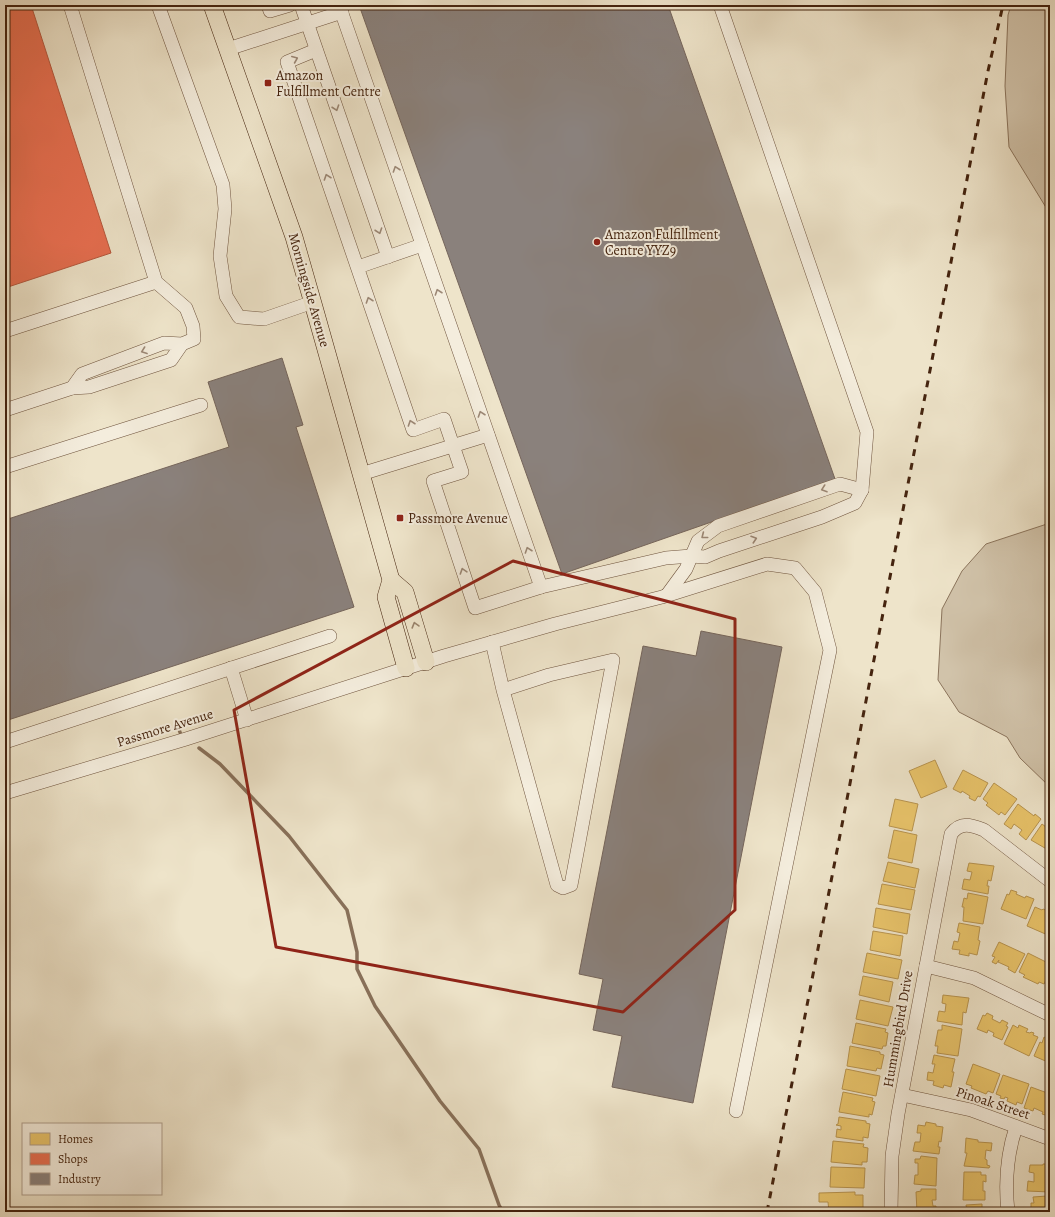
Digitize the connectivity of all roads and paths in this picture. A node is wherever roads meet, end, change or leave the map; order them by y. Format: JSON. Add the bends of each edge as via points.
{"nodes":[{"id":1,"x":70,"y":5,"type":"edge"},
{"id":2,"x":212,"y":5,"type":"edge"},
{"id":3,"x":268,"y":5,"type":"edge"},
{"id":4,"x":290,"y":5,"type":"edge"},
{"id":5,"x":301,"y":5,"type":"edge"},
{"id":6,"x":720,"y":5,"type":"edge"},
{"id":7,"x":157,"y":7,"type":"edge"},
{"id":8,"x":340,"y":9,"type":"edge"},
{"id":9,"x":307,"y":23,"type":"junction"},
{"id":10,"x":228,"y":49,"type":"junction"},
{"id":11,"x":316,"y":50,"type":"junction"},
{"id":12,"x":422,"y":245,"type":"junction"},
{"id":13,"x":388,"y":257,"type":"junction"},
{"id":14,"x":358,"y":267,"type":"junction"},
{"id":15,"x":156,"y":282,"type":"junction"},
{"id":16,"x":313,"y":302,"type":"junction"},
{"id":17,"x":5,"y":331,"type":"edge"},
{"id":18,"x":201,"y":405,"type":"dead end"},
{"id":19,"x":5,"y":410,"type":"edge"},
{"id":20,"x":488,"y":435,"type":"junction"},
{"id":21,"x":452,"y":446,"type":"junction"},
{"id":22,"x":5,"y":467,"type":"edge"},
{"id":23,"x":361,"y":474,"type":"junction"},
{"id":24,"x":862,"y":490,"type":"junction"},
{"id":25,"x":691,"y":556,"type":"junction"},
{"id":26,"x":391,"y":580,"type":"junction"},
{"id":27,"x":541,"y":587,"type":"junction"},
{"id":28,"x":667,"y":595,"type":"junction"},
{"id":29,"x":330,"y":636,"type":"dead end"},
{"id":30,"x":492,"y":642,"type":"junction"},
{"id":31,"x":426,"y":662,"type":"junction"},
{"id":32,"x":231,"y":668,"type":"junction"},
{"id":33,"x":406,"y":668,"type":"junction"},
{"id":34,"x":503,"y":690,"type":"junction"},
{"id":35,"x":247,"y":720,"type":"junction"},
{"id":36,"x":5,"y":742,"type":"edge"},
{"id":37,"x":5,"y":793,"type":"edge"},
{"id":38,"x":1050,"y":881,"type":"edge"},
{"id":39,"x":926,"y":966,"type":"junction"},
{"id":40,"x":1050,"y":1015,"type":"edge"},
{"id":41,"x":902,"y":1096,"type":"junction"},
{"id":42,"x":736,"y":1111,"type":"dead end"},
{"id":43,"x":1016,"y":1127,"type":"junction"},
{"id":44,"x":1050,"y":1139,"type":"edge"},
{"id":45,"x":891,"y":1212,"type":"edge"},
{"id":46,"x":1008,"y":1212,"type":"edge"}],
"edges":[{"from":1,"to":15,"type":"street"},
{"from":2,"to":10,"type":"main road","name":"Morningside Avenue"},
{"from":3,"to":4,"type":"street","via":[[270,11]]},
{"from":5,"to":9,"type":"street"},
{"from":6,"to":24,"type":"street","via":[[867,432]]},
{"from":7,"to":16,"type":"street","via":[[223,185],[225,209],[220,256],[226,296],[239,317],[264,319]]},
{"from":8,"to":9,"type":"street"},
{"from":12,"to":8,"type":"street","one_way":true},
{"from":9,"to":10,"type":"street"},
{"from":9,"to":11,"type":"street"},
{"from":10,"to":16,"type":"main road","name":"Morningside Avenue","via":[[292,232]]},
{"from":11,"to":13,"type":"street","one_way":true},
{"from":14,"to":11,"type":"street","one_way":true,"via":[[288,62]]},
{"from":12,"to":13,"type":"street"},
{"from":20,"to":12,"type":"street","one_way":true},
{"from":13,"to":14,"type":"street"},
{"from":21,"to":14,"type":"street","one_way":true,"via":[[444,420],[413,430]]},
{"from":15,"to":17,"type":"street"},
{"from":15,"to":19,"type":"street","via":[[186,308],[193,326],[194,339],[182,344],[164,343],[82,374],[72,388]]},
{"from":16,"to":23,"type":"main road","name":"Morningside Avenue"},
{"from":18,"to":22,"type":"street"},
{"from":20,"to":21,"type":"street"},
{"from":27,"to":20,"type":"street","one_way":true},
{"from":21,"to":23,"type":"street"},
{"from":27,"to":21,"type":"street","one_way":true,"via":[[476,608],[433,481],[462,472]]},
{"from":23,"to":26,"type":"main road","name":"Morningside Avenue"},
{"from":25,"to":24,"type":"street","one_way":true,"via":[[704,557],[822,518],[855,503]]},
{"from":24,"to":25,"type":"street","one_way":true,"via":[[840,484],[718,526],[698,542]]},
{"from":25,"to":27,"type":"street","via":[[666,558]]},
{"from":25,"to":28,"type":"street","via":[[686,569]]},
{"from":31,"to":26,"type":"main road","one_way":true,"via":[[405,592]]},
{"from":26,"to":33,"type":"main road","name":"Morningside Avenue","via":[[386,597]]},
{"from":28,"to":30,"type":"street","name":"Passmore Avenue"},
{"from":28,"to":42,"type":"street","name":"Passmore Avenue","via":[[767,564],[795,568],[815,592],[830,650]]},
{"from":29,"to":32,"type":"street"},
{"from":30,"to":31,"type":"street","name":"Passmore Avenue"},
{"from":30,"to":34,"type":"street"},
{"from":31,"to":33,"type":"street","name":"Passmore Avenue"},
{"from":32,"to":35,"type":"street"},
{"from":32,"to":36,"type":"street"},
{"from":33,"to":35,"type":"street","name":"Passmore Avenue"},
{"from":34,"to":34,"type":"street","via":[[557,885],[563,888],[571,885],[613,660],[549,675]]},
{"from":35,"to":37,"type":"street","name":"Passmore Avenue"},
{"from":38,"to":39,"type":"street","name":"Hummingbird Drive","via":[[984,830],[972,826],[956,828],[951,834]]},
{"from":39,"to":40,"type":"street","via":[[974,978]]},
{"from":39,"to":41,"type":"street","name":"Hummingbird Drive"},
{"from":41,"to":43,"type":"street","name":"Pinoak Street","via":[[971,1110]]},
{"from":41,"to":45,"type":"street","name":"Hummingbird Drive","via":[[892,1156]]},
{"from":43,"to":44,"type":"street","name":"Pinoak Street"},
{"from":43,"to":46,"type":"street","via":[[1011,1142],[1008,1171]]}]}
